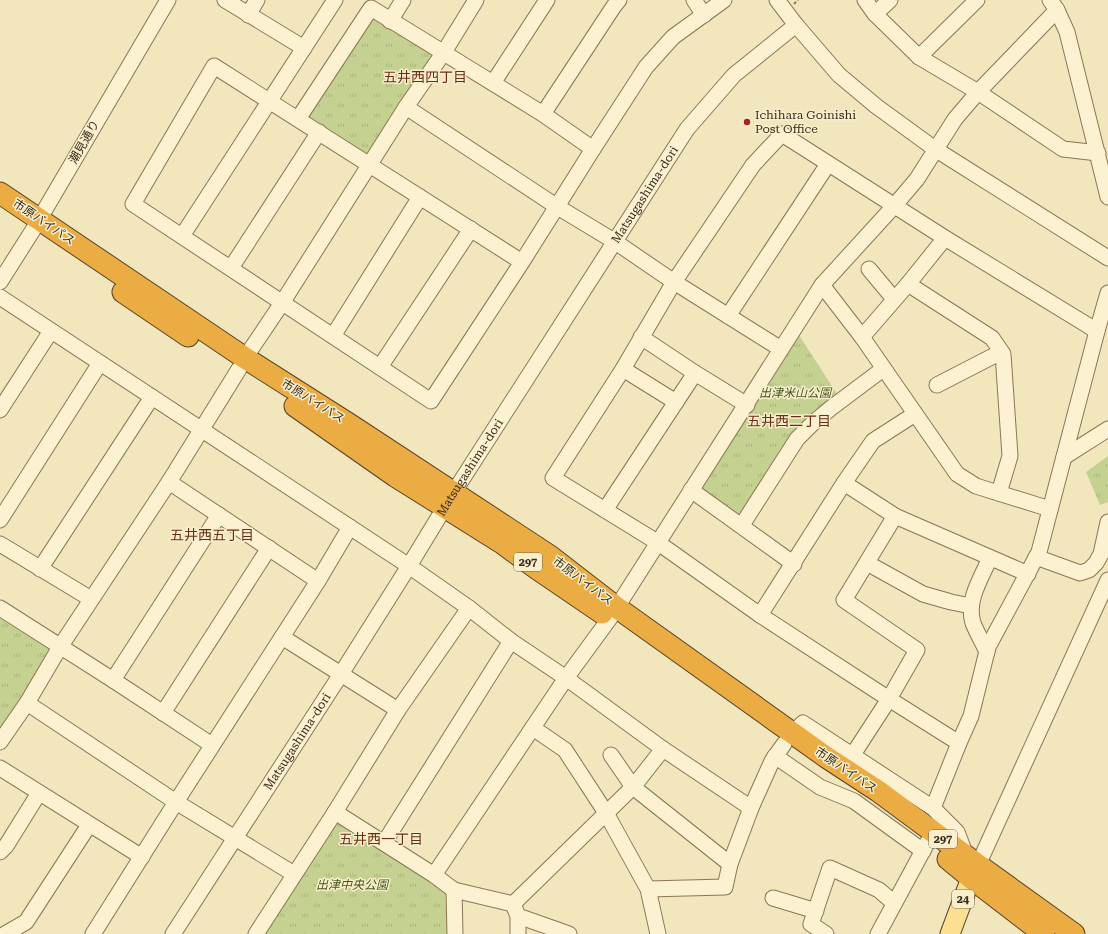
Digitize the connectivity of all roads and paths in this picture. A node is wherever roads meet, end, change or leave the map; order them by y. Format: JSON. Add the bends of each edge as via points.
{"nodes":[{"id":1,"x":168,"y":0,"type":"edge"},
{"id":2,"x":225,"y":0,"type":"edge"},
{"id":3,"x":257,"y":0,"type":"edge"},
{"id":4,"x":334,"y":0,"type":"edge"},
{"id":5,"x":403,"y":0,"type":"edge"},
{"id":6,"x":476,"y":0,"type":"edge"},
{"id":7,"x":547,"y":0,"type":"edge"},
{"id":8,"x":619,"y":0,"type":"edge"},
{"id":9,"x":694,"y":0,"type":"edge"},
{"id":10,"x":724,"y":0,"type":"edge"},
{"id":11,"x":778,"y":0,"type":"edge"},
{"id":12,"x":865,"y":0,"type":"edge"},
{"id":13,"x":890,"y":0,"type":"edge"},
{"id":14,"x":977,"y":0,"type":"edge"},
{"id":15,"x":1054,"y":5,"type":"edge"},
{"id":16,"x":704,"y":14,"type":"junction"},
{"id":17,"x":875,"y":14,"type":"junction"},
{"id":18,"x":248,"y":15,"type":"junction"},
{"id":19,"x":390,"y":21,"type":"junction"},
{"id":20,"x":796,"y":25,"type":"junction"},
{"id":21,"x":304,"y":48,"type":"junction"},
{"id":22,"x":444,"y":52,"type":"junction"},
{"id":23,"x":919,"y":57,"type":"junction"},
{"id":24,"x":492,"y":83,"type":"junction"},
{"id":25,"x":978,"y":92,"type":"junction"},
{"id":26,"x":270,"y":101,"type":"junction"},
{"id":27,"x":406,"y":107,"type":"junction"},
{"id":28,"x":543,"y":114,"type":"junction"},
{"id":29,"x":298,"y":119,"type":"junction"},
{"id":30,"x":319,"y":132,"type":"junction"},
{"id":31,"x":593,"y":149,"type":"junction"},
{"id":32,"x":935,"y":149,"type":"junction"},
{"id":33,"x":1098,"y":153,"type":"junction"},
{"id":34,"x":370,"y":164,"type":"junction"},
{"id":35,"x":828,"y":164,"type":"junction"},
{"id":36,"x":0,"y":193,"type":"edge"},
{"id":37,"x":420,"y":197,"type":"junction"},
{"id":38,"x":1108,"y":197,"type":"edge"},
{"id":39,"x":895,"y":205,"type":"junction"},
{"id":40,"x":556,"y":206,"type":"junction"},
{"id":41,"x":0,"y":210,"type":"edge"},
{"id":42,"x":36,"y":225,"type":"junction"},
{"id":43,"x":471,"y":229,"type":"junction"},
{"id":44,"x":182,"y":236,"type":"junction"},
{"id":45,"x":945,"y":238,"type":"junction"},
{"id":46,"x":614,"y":241,"type":"junction"},
{"id":47,"x":1108,"y":258,"type":"edge"},
{"id":48,"x":522,"y":262,"type":"junction"},
{"id":49,"x":231,"y":268,"type":"junction"},
{"id":50,"x":869,"y":269,"type":"dead end"},
{"id":51,"x":0,"y":282,"type":"edge"},
{"id":52,"x":674,"y":282,"type":"junction"},
{"id":53,"x":908,"y":284,"type":"junction"},
{"id":54,"x":822,"y":285,"type":"junction"},
{"id":55,"x":1108,"y":293,"type":"edge"},
{"id":56,"x":0,"y":297,"type":"edge"},
{"id":57,"x":894,"y":299,"type":"junction"},
{"id":58,"x":282,"y":303,"type":"junction"},
{"id":59,"x":728,"y":316,"type":"junction"},
{"id":60,"x":51,"y":331,"type":"junction"},
{"id":61,"x":1097,"y":331,"type":"junction"},
{"id":62,"x":333,"y":336,"type":"junction"},
{"id":63,"x":641,"y":337,"type":"junction"},
{"id":64,"x":862,"y":337,"type":"junction"},
{"id":65,"x":782,"y":350,"type":"junction"},
{"id":66,"x":1001,"y":352,"type":"junction"},
{"id":67,"x":100,"y":363,"type":"junction"},
{"id":68,"x":242,"y":364,"type":"junction"},
{"id":69,"x":380,"y":367,"type":"junction"},
{"id":70,"x":623,"y":369,"type":"junction"},
{"id":71,"x":883,"y":369,"type":"junction"},
{"id":72,"x":695,"y":373,"type":"junction"},
{"id":73,"x":936,"y":385,"type":"dead end"},
{"id":74,"x":152,"y":397,"type":"junction"},
{"id":75,"x":676,"y":402,"type":"junction"},
{"id":76,"x":747,"y":405,"type":"junction"},
{"id":77,"x":0,"y":410,"type":"edge"},
{"id":78,"x":915,"y":414,"type":"junction"},
{"id":79,"x":1108,"y":429,"type":"edge"},
{"id":80,"x":202,"y":430,"type":"junction"},
{"id":81,"x":1064,"y":457,"type":"junction"},
{"id":82,"x":169,"y":482,"type":"junction"},
{"id":83,"x":844,"y":483,"type":"junction"},
{"id":84,"x":691,"y":490,"type":"junction"},
{"id":85,"x":999,"y":493,"type":"junction"},
{"id":86,"x":449,"y":500,"type":"junction"},
{"id":87,"x":1050,"y":509,"type":"junction"},
{"id":88,"x":605,"y":510,"type":"junction"},
{"id":89,"x":219,"y":515,"type":"junction"},
{"id":90,"x":895,"y":516,"type":"junction"},
{"id":91,"x":0,"y":520,"type":"edge"},
{"id":92,"x":1108,"y":522,"type":"edge"},
{"id":93,"x":742,"y":525,"type":"junction"},
{"id":94,"x":350,"y":527,"type":"junction"},
{"id":95,"x":657,"y":542,"type":"junction"},
{"id":96,"x":0,"y":544,"type":"edge"},
{"id":97,"x":268,"y":548,"type":"junction"},
{"id":98,"x":1036,"y":557,"type":"junction"},
{"id":99,"x":990,"y":558,"type":"junction"},
{"id":100,"x":867,"y":563,"type":"junction"},
{"id":101,"x":794,"y":564,"type":"junction"},
{"id":102,"x":409,"y":566,"type":"junction"},
{"id":103,"x":40,"y":569,"type":"junction"},
{"id":104,"x":1028,"y":574,"type":"junction"},
{"id":105,"x":1108,"y":580,"type":"edge"},
{"id":106,"x":318,"y":581,"type":"junction"},
{"id":107,"x":91,"y":599,"type":"junction"},
{"id":108,"x":971,"y":606,"type":"junction"},
{"id":109,"x":0,"y":608,"type":"edge"},
{"id":110,"x":469,"y":608,"type":"junction"},
{"id":111,"x":613,"y":613,"type":"junction"},
{"id":112,"x":760,"y":614,"type":"junction"},
{"id":113,"x":282,"y":637,"type":"junction"},
{"id":114,"x":511,"y":641,"type":"junction"},
{"id":115,"x":60,"y":647,"type":"junction"},
{"id":116,"x":987,"y":652,"type":"junction"},
{"id":117,"x":341,"y":674,"type":"junction"},
{"id":118,"x":566,"y":678,"type":"junction"},
{"id":119,"x":113,"y":680,"type":"junction"},
{"id":120,"x":889,"y":700,"type":"junction"},
{"id":121,"x":27,"y":703,"type":"junction"},
{"id":122,"x":398,"y":710,"type":"junction"},
{"id":123,"x":163,"y":712,"type":"junction"},
{"id":124,"x":533,"y":728,"type":"junction"},
{"id":125,"x":0,"y":742,"type":"edge"},
{"id":126,"x":959,"y":743,"type":"junction"},
{"id":127,"x":784,"y":744,"type":"junction"},
{"id":128,"x":212,"y":745,"type":"junction"},
{"id":129,"x":663,"y":749,"type":"junction"},
{"id":130,"x":611,"y":755,"type":"dead end"},
{"id":131,"x":852,"y":756,"type":"junction"},
{"id":132,"x":0,"y":768,"type":"edge"},
{"id":133,"x":633,"y":787,"type":"junction"},
{"id":134,"x":39,"y":793,"type":"junction"},
{"id":135,"x":176,"y":802,"type":"junction"},
{"id":136,"x":751,"y":808,"type":"junction"},
{"id":137,"x":933,"y":808,"type":"junction"},
{"id":138,"x":335,"y":812,"type":"junction"},
{"id":139,"x":606,"y":813,"type":"junction"},
{"id":140,"x":89,"y":825,"type":"junction"},
{"id":141,"x":236,"y":838,"type":"junction"},
{"id":142,"x":928,"y":841,"type":"junction"},
{"id":143,"x":384,"y":843,"type":"junction"},
{"id":144,"x":0,"y":852,"type":"edge"},
{"id":145,"x":142,"y":857,"type":"junction"},
{"id":146,"x":730,"y":864,"type":"junction"},
{"id":147,"x":972,"y":866,"type":"junction"},
{"id":148,"x":294,"y":874,"type":"junction"},
{"id":149,"x":434,"y":875,"type":"junction"},
{"id":150,"x":648,"y":889,"type":"junction"},
{"id":151,"x":454,"y":890,"type":"junction"},
{"id":152,"x":773,"y":898,"type":"dead end"},
{"id":153,"x":894,"y":903,"type":"junction"},
{"id":154,"x":515,"y":910,"type":"junction"},
{"id":155,"x":816,"y":911,"type":"junction"},
{"id":156,"x":1058,"y":930,"type":"edge"},
{"id":157,"x":5,"y":934,"type":"edge"},
{"id":158,"x":93,"y":934,"type":"edge"},
{"id":159,"x":173,"y":934,"type":"edge"},
{"id":160,"x":256,"y":934,"type":"edge"},
{"id":161,"x":455,"y":934,"type":"edge"},
{"id":162,"x":518,"y":934,"type":"edge"},
{"id":163,"x":569,"y":934,"type":"edge"},
{"id":164,"x":658,"y":934,"type":"edge"},
{"id":165,"x":826,"y":934,"type":"edge"},
{"id":166,"x":878,"y":934,"type":"edge"},
{"id":167,"x":950,"y":934,"type":"edge"}],
"edges":[{"from":1,"to":42,"type":"street","name":"潮見通り"},
{"from":2,"to":18,"type":"street"},
{"from":3,"to":18,"type":"street"},
{"from":4,"to":21,"type":"street"},
{"from":5,"to":19,"type":"street"},
{"from":6,"to":22,"type":"street"},
{"from":7,"to":24,"type":"street"},
{"from":8,"to":28,"type":"street"},
{"from":9,"to":16,"type":"street"},
{"from":10,"to":16,"type":"street"},
{"from":11,"to":20,"type":"street"},
{"from":12,"to":17,"type":"street"},
{"from":13,"to":17,"type":"street"},
{"from":14,"to":23,"type":"street"},
{"from":15,"to":25,"type":"street"},
{"from":15,"to":33,"type":"street","via":[[1067,32]]},
{"from":16,"to":31,"type":"street","via":[[673,37],[646,67]]},
{"from":17,"to":23,"type":"street"},
{"from":18,"to":21,"type":"street"},
{"from":19,"to":22,"type":"street"},
{"from":19,"to":29,"type":"street","via":[[371,8]]},
{"from":20,"to":32,"type":"street","via":[[839,75]]},
{"from":20,"to":46,"type":"street","name":"Matsugashima-dori","via":[[734,75],[686,129]]},
{"from":21,"to":26,"type":"street"},
{"from":22,"to":24,"type":"street"},
{"from":22,"to":27,"type":"street"},
{"from":23,"to":25,"type":"street"},
{"from":24,"to":28,"type":"street"},
{"from":25,"to":32,"type":"street","via":[[955,119]]},
{"from":25,"to":33,"type":"street","via":[[1063,149]]},
{"from":26,"to":29,"type":"street"},
{"from":26,"to":44,"type":"street"},
{"from":26,"to":44,"type":"street","via":[[214,66],[133,204]]},
{"from":27,"to":34,"type":"street"},
{"from":27,"to":40,"type":"street"},
{"from":28,"to":31,"type":"street"},
{"from":29,"to":30,"type":"street"},
{"from":30,"to":34,"type":"street"},
{"from":30,"to":49,"type":"street"},
{"from":31,"to":40,"type":"street"},
{"from":32,"to":39,"type":"street","via":[[917,179]]},
{"from":32,"to":47,"type":"street"},
{"from":33,"to":38,"type":"street"},
{"from":34,"to":37,"type":"street"},
{"from":34,"to":58,"type":"street"},
{"from":35,"to":39,"type":"street"},
{"from":35,"to":52,"type":"street","via":[[782,134],[753,165]]},
{"from":35,"to":59,"type":"street"},
{"from":36,"to":42,"type":"highway","name":"市原バイパス","number":"297"},
{"from":37,"to":43,"type":"street"},
{"from":37,"to":62,"type":"street"},
{"from":39,"to":45,"type":"street"},
{"from":39,"to":54,"type":"street"},
{"from":40,"to":46,"type":"street"},
{"from":40,"to":48,"type":"street"},
{"from":41,"to":42,"type":"highway","name":"市原バイパス","number":"297"},
{"from":42,"to":51,"type":"street","name":"潮見通り"},
{"from":42,"to":68,"type":"highway","name":"市原バイパス","number":"297","via":[[157,317]]},
{"from":43,"to":48,"type":"street"},
{"from":43,"to":69,"type":"street"},
{"from":44,"to":49,"type":"street"},
{"from":45,"to":53,"type":"street"},
{"from":45,"to":61,"type":"street"},
{"from":46,"to":52,"type":"street"},
{"from":46,"to":86,"type":"street","name":"Matsugashima-dori"},
{"from":48,"to":69,"type":"street","via":[[431,402]]},
{"from":49,"to":58,"type":"street"},
{"from":50,"to":57,"type":"street"},
{"from":52,"to":59,"type":"street"},
{"from":52,"to":63,"type":"street"},
{"from":53,"to":57,"type":"street"},
{"from":53,"to":66,"type":"street","via":[[992,338]]},
{"from":54,"to":64,"type":"street"},
{"from":54,"to":65,"type":"street"},
{"from":55,"to":61,"type":"street"},
{"from":56,"to":60,"type":"street"},
{"from":57,"to":64,"type":"street"},
{"from":58,"to":62,"type":"street"},
{"from":58,"to":68,"type":"street"},
{"from":59,"to":65,"type":"street"},
{"from":60,"to":67,"type":"street"},
{"from":60,"to":77,"type":"street"},
{"from":61,"to":81,"type":"street"},
{"from":62,"to":69,"type":"street"},
{"from":63,"to":70,"type":"street"},
{"from":63,"to":72,"type":"street"},
{"from":64,"to":71,"type":"street"},
{"from":65,"to":76,"type":"street"},
{"from":66,"to":73,"type":"street"},
{"from":66,"to":85,"type":"street","via":[[1010,456]]},
{"from":67,"to":74,"type":"street"},
{"from":67,"to":91,"type":"street"},
{"from":68,"to":80,"type":"street"},
{"from":68,"to":86,"type":"highway","name":"市原バイパス","number":"297","via":[[395,476]]},
{"from":70,"to":75,"type":"street"},
{"from":70,"to":88,"type":"street","via":[[553,478]]},
{"from":71,"to":78,"type":"street"},
{"from":71,"to":93,"type":"street","via":[[825,413],[797,439]]},
{"from":72,"to":75,"type":"street"},
{"from":72,"to":76,"type":"street"},
{"from":74,"to":80,"type":"street"},
{"from":74,"to":103,"type":"street"},
{"from":75,"to":88,"type":"street"},
{"from":76,"to":84,"type":"street"},
{"from":78,"to":83,"type":"street","via":[[873,441]]},
{"from":78,"to":85,"type":"street","via":[[957,474],[976,486]]},
{"from":79,"to":81,"type":"street"},
{"from":80,"to":82,"type":"street"},
{"from":80,"to":94,"type":"street"},
{"from":81,"to":87,"type":"street"},
{"from":82,"to":89,"type":"street"},
{"from":82,"to":107,"type":"street"},
{"from":83,"to":90,"type":"street"},
{"from":83,"to":101,"type":"street"},
{"from":84,"to":93,"type":"street"},
{"from":84,"to":95,"type":"street"},
{"from":85,"to":87,"type":"street"},
{"from":86,"to":102,"type":"street","name":"Matsugashima-dori"},
{"from":86,"to":111,"type":"highway","name":"市原バイパス","number":"297","via":[[536,568]]},
{"from":87,"to":98,"type":"street"},
{"from":88,"to":95,"type":"street"},
{"from":89,"to":97,"type":"street"},
{"from":89,"to":119,"type":"street"},
{"from":90,"to":99,"type":"street"},
{"from":90,"to":100,"type":"street"},
{"from":92,"to":98,"type":"street","via":[[1101,554],[1089,570],[1080,573]]},
{"from":93,"to":101,"type":"street"},
{"from":94,"to":102,"type":"street"},
{"from":94,"to":106,"type":"street"},
{"from":95,"to":111,"type":"street"},
{"from":95,"to":112,"type":"street"},
{"from":96,"to":103,"type":"street"},
{"from":97,"to":106,"type":"street"},
{"from":97,"to":123,"type":"street"},
{"from":98,"to":104,"type":"street"},
{"from":99,"to":104,"type":"street"},
{"from":99,"to":108,"type":"street","via":[[972,598]]},
{"from":100,"to":108,"type":"street","via":[[923,594]]},
{"from":100,"to":120,"type":"street","via":[[844,600],[917,650]]},
{"from":101,"to":112,"type":"street"},
{"from":102,"to":110,"type":"street"},
{"from":102,"to":117,"type":"street","name":"Matsugashima-dori"},
{"from":103,"to":107,"type":"street"},
{"from":104,"to":116,"type":"street"},
{"from":105,"to":147,"type":"street"},
{"from":106,"to":113,"type":"street"},
{"from":107,"to":115,"type":"street"},
{"from":108,"to":116,"type":"street","via":[[973,623]]},
{"from":109,"to":115,"type":"street"},
{"from":110,"to":114,"type":"street"},
{"from":110,"to":122,"type":"street"},
{"from":111,"to":118,"type":"street"},
{"from":111,"to":127,"type":"highway","name":"市原バイパス","number":"297"},
{"from":112,"to":120,"type":"street"},
{"from":113,"to":117,"type":"street"},
{"from":113,"to":128,"type":"street"},
{"from":114,"to":118,"type":"street"},
{"from":114,"to":143,"type":"street"},
{"from":115,"to":119,"type":"street"},
{"from":115,"to":121,"type":"street"},
{"from":116,"to":126,"type":"street","via":[[972,716]]},
{"from":117,"to":122,"type":"street"},
{"from":117,"to":141,"type":"street","name":"Matsugashima-dori"},
{"from":118,"to":124,"type":"street"},
{"from":118,"to":129,"type":"street"},
{"from":119,"to":123,"type":"street"},
{"from":120,"to":126,"type":"street"},
{"from":120,"to":131,"type":"street"},
{"from":121,"to":125,"type":"street"},
{"from":121,"to":135,"type":"street"},
{"from":122,"to":138,"type":"street"},
{"from":123,"to":128,"type":"street"},
{"from":124,"to":139,"type":"street","via":[[565,750]]},
{"from":124,"to":149,"type":"street"},
{"from":126,"to":137,"type":"street"},
{"from":127,"to":131,"type":"street","via":[[804,723]]},
{"from":127,"to":136,"type":"street","via":[[772,761]]},
{"from":127,"to":142,"type":"highway","name":"市原バイパス","number":"297","via":[[826,757],[878,791]]},
{"from":127,"to":142,"type":"street","via":[[820,787],[854,801]]},
{"from":128,"to":135,"type":"street"},
{"from":129,"to":133,"type":"street"},
{"from":129,"to":136,"type":"street"},
{"from":130,"to":133,"type":"street"},
{"from":131,"to":137,"type":"street"},
{"from":132,"to":134,"type":"street"},
{"from":133,"to":139,"type":"street"},
{"from":133,"to":146,"type":"street"},
{"from":134,"to":140,"type":"street"},
{"from":134,"to":144,"type":"street"},
{"from":135,"to":141,"type":"street"},
{"from":135,"to":145,"type":"street"},
{"from":136,"to":146,"type":"street"},
{"from":137,"to":147,"type":"street","via":[[957,832]]},
{"from":138,"to":143,"type":"street"},
{"from":138,"to":148,"type":"street"},
{"from":139,"to":150,"type":"street"},
{"from":139,"to":154,"type":"street"},
{"from":140,"to":145,"type":"street"},
{"from":140,"to":157,"type":"street","via":[[26,922]]},
{"from":141,"to":148,"type":"street"},
{"from":141,"to":159,"type":"street","name":"Matsugashima-dori"},
{"from":142,"to":147,"type":"highway","name":"市原バイパス","number":"297"},
{"from":142,"to":153,"type":"street"},
{"from":143,"to":149,"type":"street"},
{"from":145,"to":158,"type":"street"},
{"from":146,"to":150,"type":"street","via":[[725,887]]},
{"from":147,"to":156,"type":"highway","name":"市原バイパス","number":"297"},
{"from":147,"to":167,"type":"main road","number":"24"},
{"from":148,"to":160,"type":"street"},
{"from":149,"to":151,"type":"street"},
{"from":150,"to":164,"type":"street"},
{"from":151,"to":154,"type":"street"},
{"from":151,"to":161,"type":"street"},
{"from":152,"to":155,"type":"street"},
{"from":153,"to":155,"type":"street","via":[[878,890],[830,868]]},
{"from":153,"to":166,"type":"street"},
{"from":154,"to":162,"type":"street"},
{"from":154,"to":163,"type":"street"},
{"from":155,"to":165,"type":"street","via":[[811,924]]}]}
